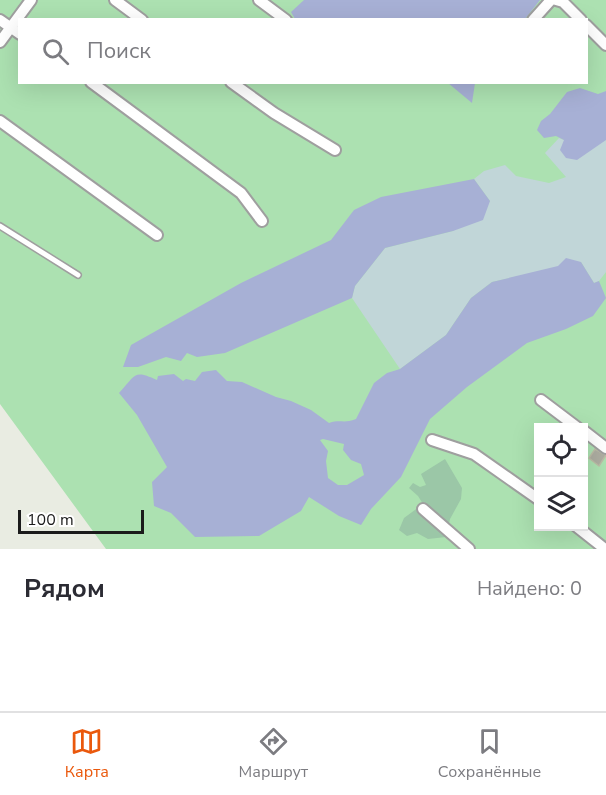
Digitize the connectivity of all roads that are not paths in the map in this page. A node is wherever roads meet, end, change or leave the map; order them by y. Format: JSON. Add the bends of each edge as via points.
{"nodes":[{"id":1,"x":32,"y":0,"type":"edge"},
{"id":2,"x":115,"y":0,"type":"edge"},
{"id":3,"x":259,"y":0,"type":"edge"},
{"id":4,"x":551,"y":0,"type":"edge"},
{"id":5,"x":556,"y":0,"type":"edge"},
{"id":6,"x":22,"y":18,"type":"edge"},
{"id":7,"x":139,"y":18,"type":"edge"},
{"id":8,"x":283,"y":18,"type":"edge"},
{"id":9,"x":535,"y":18,"type":"edge"},
{"id":10,"x":579,"y":18,"type":"edge"},
{"id":11,"x":0,"y":20,"type":"edge"},
{"id":12,"x":588,"y":27,"type":"edge"},
{"id":13,"x":15,"y":31,"type":"edge"},
{"id":14,"x":0,"y":42,"type":"edge"},
{"id":15,"x":606,"y":45,"type":"edge"},
{"id":16,"x":94,"y":84,"type":"edge"},
{"id":17,"x":234,"y":84,"type":"edge"},
{"id":18,"x":0,"y":121,"type":"edge"},
{"id":19,"x":335,"y":150,"type":"dead end"},
{"id":20,"x":262,"y":221,"type":"dead end"},
{"id":21,"x":0,"y":226,"type":"edge"},
{"id":22,"x":157,"y":235,"type":"dead end"},
{"id":23,"x":78,"y":275,"type":"dead end"},
{"id":24,"x":541,"y":400,"type":"dead end"},
{"id":25,"x":571,"y":423,"type":"edge"},
{"id":26,"x":588,"y":435,"type":"edge"},
{"id":27,"x":432,"y":440,"type":"dead end"},
{"id":28,"x":606,"y":448,"type":"edge"},
{"id":29,"x":534,"y":496,"type":"edge"},
{"id":30,"x":423,"y":509,"type":"dead end"},
{"id":31,"x":582,"y":531,"type":"edge"},
{"id":32,"x":469,"y":549,"type":"edge"},
{"id":33,"x":605,"y":549,"type":"edge"}],
"edges":[{"from":1,"to":6,"type":"street"},
{"from":2,"to":7,"type":"street"},
{"from":3,"to":8,"type":"street"},
{"from":4,"to":9,"type":"street"},
{"from":5,"to":10,"type":"street"},
{"from":11,"to":13,"type":"street"},
{"from":12,"to":15,"type":"street"},
{"from":13,"to":14,"type":"street"},
{"from":16,"to":20,"type":"street","via":[[241,193]]},
{"from":17,"to":19,"type":"street"},
{"from":18,"to":22,"type":"street"},
{"from":21,"to":23,"type":"lane"},
{"from":24,"to":25,"type":"street"},
{"from":26,"to":28,"type":"street"},
{"from":27,"to":29,"type":"street","via":[[474,454]]},
{"from":30,"to":32,"type":"street"},
{"from":31,"to":33,"type":"street"}]}
